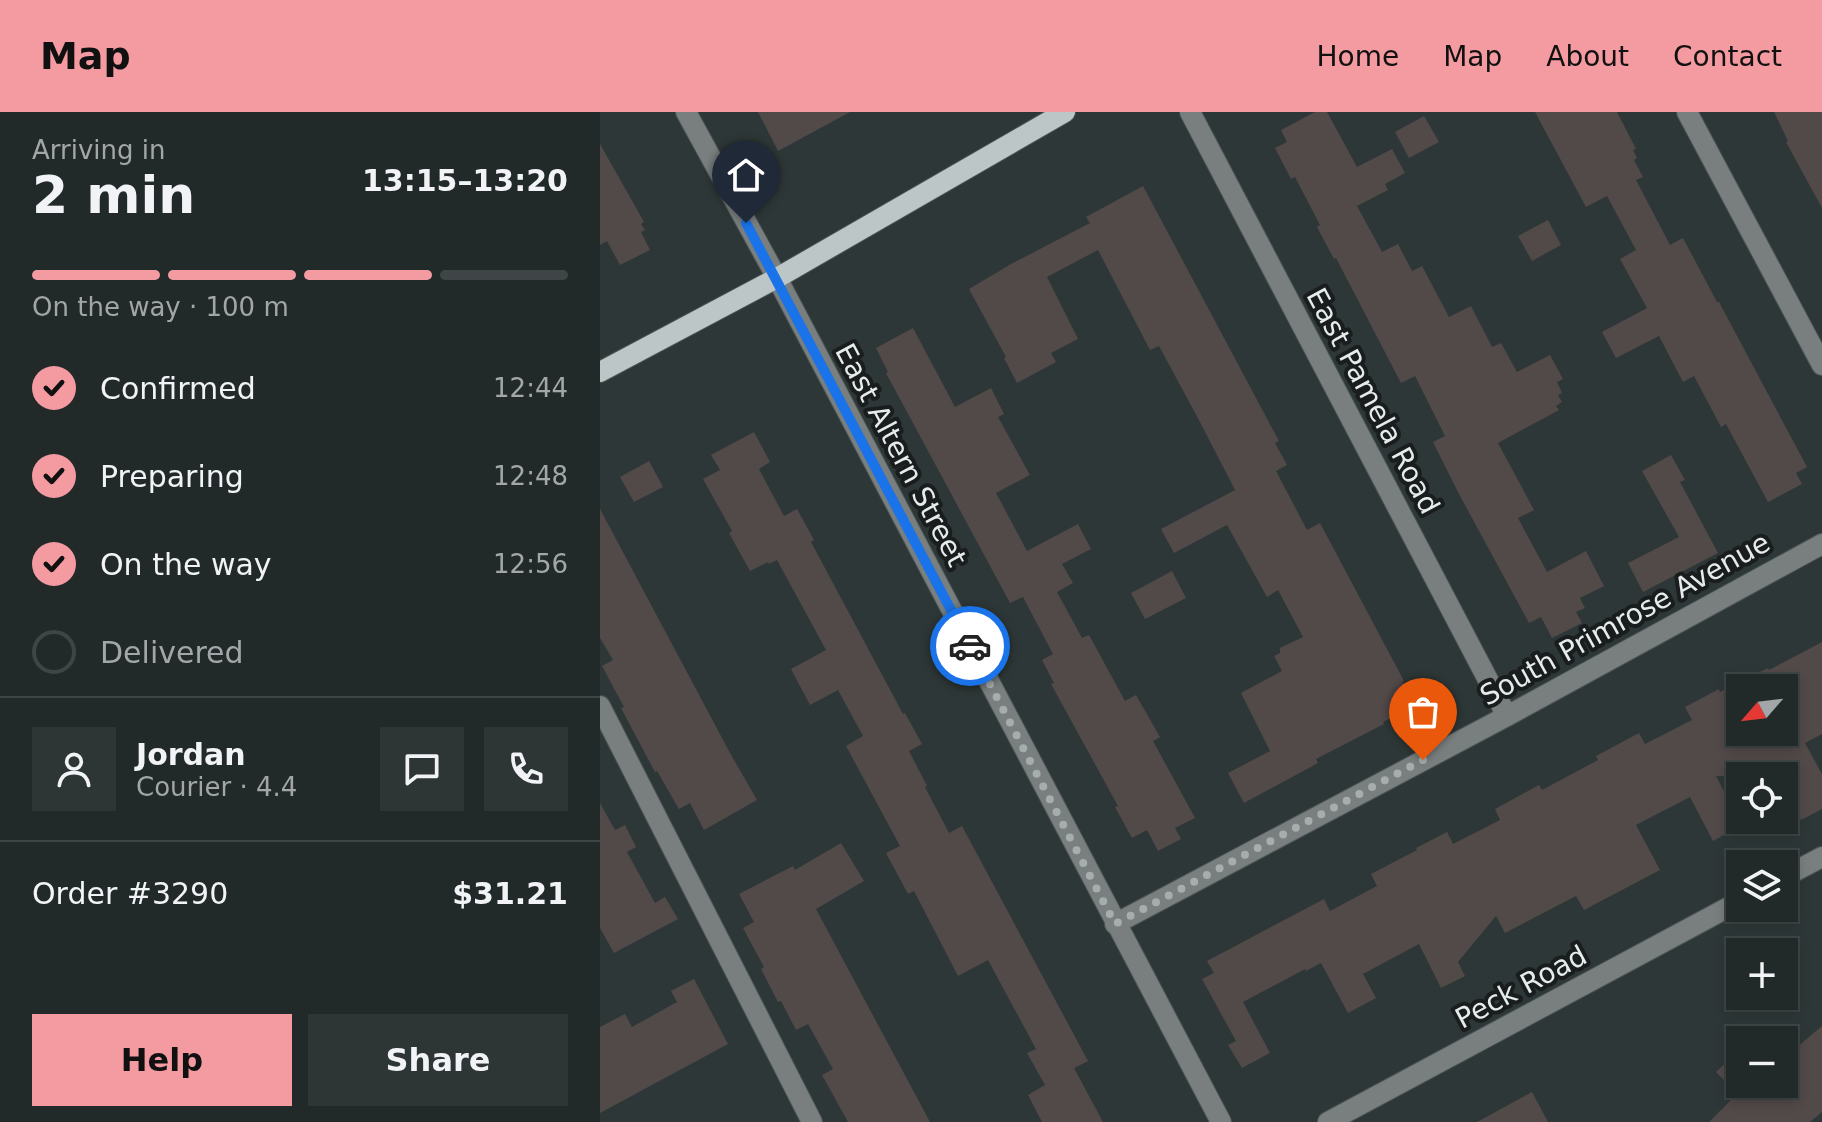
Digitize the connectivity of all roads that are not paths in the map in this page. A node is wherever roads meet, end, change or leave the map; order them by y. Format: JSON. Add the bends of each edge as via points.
{"nodes":[{"id":1,"x":686,"y":112,"type":"edge"},
{"id":2,"x":1065,"y":112,"type":"edge"},
{"id":3,"x":1190,"y":112,"type":"edge"},
{"id":4,"x":1687,"y":112,"type":"edge"},
{"id":5,"x":777,"y":278,"type":"junction"},
{"id":6,"x":1822,"y":365,"type":"edge"},
{"id":7,"x":600,"y":372,"type":"edge"},
{"id":8,"x":1822,"y":544,"type":"edge"},
{"id":9,"x":600,"y":706,"type":"edge"},
{"id":10,"x":1507,"y":716,"type":"junction"},
{"id":11,"x":1822,"y":857,"type":"edge"},
{"id":12,"x":1798,"y":870,"type":"edge"},
{"id":13,"x":1726,"y":909,"type":"edge"},
{"id":14,"x":1115,"y":924,"type":"junction"},
{"id":15,"x":812,"y":1122,"type":"edge"},
{"id":16,"x":1221,"y":1122,"type":"edge"},
{"id":17,"x":1328,"y":1122,"type":"edge"}],
"edges":[{"from":1,"to":5,"type":"street","name":"East Altern Street"},
{"from":2,"to":5,"type":"main road"},
{"from":3,"to":10,"type":"street","name":"East Pamela Road"},
{"from":4,"to":6,"type":"street"},
{"from":5,"to":7,"type":"main road"},
{"from":5,"to":14,"type":"street","name":"East Altern Street"},
{"from":8,"to":10,"type":"street","name":"South Primrose Avenue"},
{"from":9,"to":15,"type":"street"},
{"from":10,"to":14,"type":"street","name":"South Primrose Avenue"},
{"from":11,"to":12,"type":"street"},
{"from":13,"to":17,"type":"street","name":"Peck Road"},
{"from":14,"to":16,"type":"street","name":"East Altern Street"}]}
